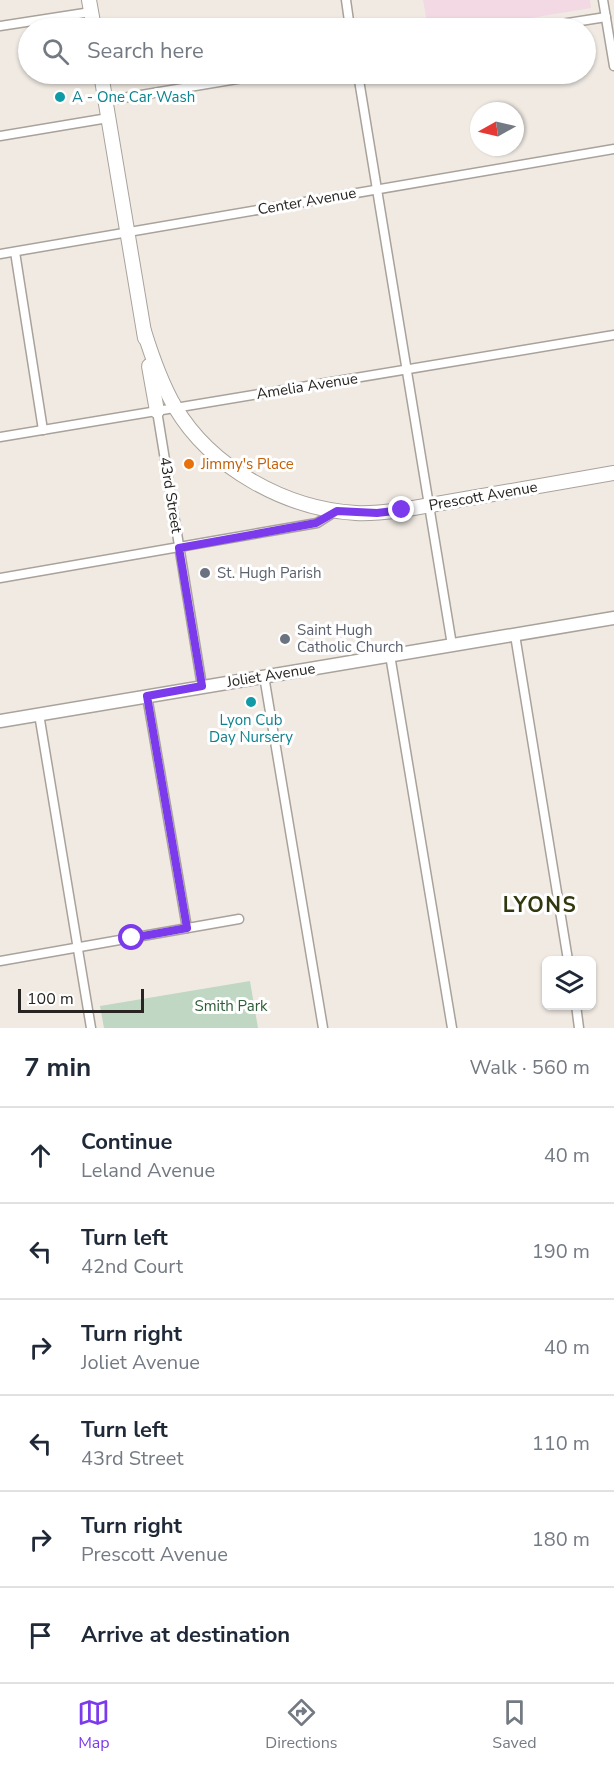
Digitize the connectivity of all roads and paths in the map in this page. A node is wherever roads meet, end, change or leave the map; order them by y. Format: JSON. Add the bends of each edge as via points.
{"nodes":[{"id":1,"x":346,"y":0,"type":"edge"},
{"id":2,"x":603,"y":0,"type":"edge"},
{"id":3,"x":90,"y":6,"type":"edge"},
{"id":4,"x":606,"y":17,"type":"junction"},
{"id":5,"x":39,"y":18,"type":"edge"},
{"id":6,"x":349,"y":18,"type":"edge"},
{"id":7,"x":596,"y":19,"type":"edge"},
{"id":8,"x":18,"y":23,"type":"edge"},
{"id":9,"x":0,"y":27,"type":"edge"},
{"id":10,"x":614,"y":66,"type":"edge"},
{"id":11,"x":102,"y":84,"type":"edge"},
{"id":12,"x":207,"y":84,"type":"edge"},
{"id":13,"x":360,"y":84,"type":"edge"},
{"id":14,"x":105,"y":101,"type":"junction"},
{"id":15,"x":108,"y":118,"type":"junction"},
{"id":16,"x":0,"y":136,"type":"edge"},
{"id":17,"x":614,"y":149,"type":"edge"},
{"id":18,"x":377,"y":189,"type":"junction"},
{"id":19,"x":127,"y":232,"type":"junction"},
{"id":20,"x":15,"y":252,"type":"junction"},
{"id":21,"x":0,"y":254,"type":"edge"},
{"id":22,"x":144,"y":331,"type":"junction"},
{"id":23,"x":614,"y":335,"type":"edge"},
{"id":24,"x":407,"y":370,"type":"junction"},
{"id":25,"x":176,"y":408,"type":"junction"},
{"id":26,"x":157,"y":411,"type":"junction"},
{"id":27,"x":43,"y":430,"type":"junction"},
{"id":28,"x":0,"y":437,"type":"edge"},
{"id":29,"x":614,"y":473,"type":"edge"},
{"id":30,"x":430,"y":505,"type":"junction"},
{"id":31,"x":337,"y":511,"type":"junction"},
{"id":32,"x":179,"y":548,"type":"junction"},
{"id":33,"x":0,"y":578,"type":"edge"},
{"id":34,"x":614,"y":618,"type":"edge"},
{"id":35,"x":516,"y":635,"type":"junction"},
{"id":36,"x":452,"y":645,"type":"junction"},
{"id":37,"x":390,"y":655,"type":"junction"},
{"id":38,"x":264,"y":676,"type":"junction"},
{"id":39,"x":202,"y":686,"type":"junction"},
{"id":40,"x":147,"y":696,"type":"junction"},
{"id":41,"x":39,"y":714,"type":"junction"},
{"id":42,"x":0,"y":721,"type":"edge"},
{"id":43,"x":239,"y":919,"type":"dead end"},
{"id":44,"x":187,"y":928,"type":"junction"},
{"id":45,"x":78,"y":947,"type":"junction"},
{"id":46,"x":567,"y":956,"type":"edge"},
{"id":47,"x":0,"y":960,"type":"edge"},
{"id":48,"x":577,"y":1010,"type":"edge"},
{"id":49,"x":91,"y":1028,"type":"edge"},
{"id":50,"x":323,"y":1028,"type":"edge"},
{"id":51,"x":452,"y":1028,"type":"edge"},
{"id":52,"x":579,"y":1028,"type":"edge"}],
"edges":[{"from":1,"to":6,"type":"street"},
{"from":2,"to":4,"type":"street"},
{"from":3,"to":5,"type":"street"},
{"from":4,"to":7,"type":"street"},
{"from":4,"to":10,"type":"street"},
{"from":8,"to":9,"type":"street"},
{"from":11,"to":14,"type":"main road"},
{"from":12,"to":14,"type":"street"},
{"from":13,"to":18,"type":"street"},
{"from":14,"to":15,"type":"main road"},
{"from":15,"to":16,"type":"street"},
{"from":15,"to":19,"type":"main road"},
{"from":17,"to":18,"type":"street","name":"Center Avenue"},
{"from":18,"to":19,"type":"street","name":"Center Avenue"},
{"from":18,"to":24,"type":"street"},
{"from":19,"to":20,"type":"street","name":"Center Avenue"},
{"from":19,"to":22,"type":"main road"},
{"from":20,"to":21,"type":"street","name":"Center Avenue"},
{"from":20,"to":27,"type":"street"},
{"from":22,"to":25,"type":"main road","via":[[156,369]]},
{"from":22,"to":26,"type":"main road"},
{"from":23,"to":24,"type":"street","name":"Amelia Avenue"},
{"from":24,"to":25,"type":"street","name":"Amelia Avenue"},
{"from":24,"to":30,"type":"street"},
{"from":25,"to":26,"type":"street","name":"Amelia Avenue"},
{"from":25,"to":31,"type":"main road","via":[[210,449],[251,480],[285,497]]},
{"from":26,"to":27,"type":"street","name":"Amelia Avenue"},
{"from":26,"to":32,"type":"street","name":"43rd Street"},
{"from":27,"to":28,"type":"street","name":"Amelia Avenue"},
{"from":29,"to":30,"type":"main road","name":"Prescott Avenue"},
{"from":30,"to":31,"type":"main road","name":"Prescott Avenue","via":[[377,513]]},
{"from":30,"to":36,"type":"street"},
{"from":31,"to":32,"type":"street","name":"Prescott Avenue","via":[[316,523]]},
{"from":32,"to":33,"type":"street","name":"Prescott Avenue"},
{"from":32,"to":39,"type":"street","name":"43rd Street"},
{"from":34,"to":35,"type":"street","name":"Joliet Avenue"},
{"from":35,"to":36,"type":"street","name":"Joliet Avenue"},
{"from":35,"to":46,"type":"street"},
{"from":36,"to":37,"type":"street","name":"Joliet Avenue"},
{"from":37,"to":38,"type":"street","name":"Joliet Avenue"},
{"from":37,"to":51,"type":"street"},
{"from":38,"to":39,"type":"street","name":"Joliet Avenue"},
{"from":38,"to":50,"type":"street"},
{"from":39,"to":40,"type":"street","name":"Joliet Avenue"},
{"from":40,"to":41,"type":"street","name":"Joliet Avenue"},
{"from":40,"to":44,"type":"street"},
{"from":41,"to":42,"type":"street","name":"Joliet Avenue"},
{"from":41,"to":45,"type":"street"},
{"from":43,"to":44,"type":"street"},
{"from":44,"to":45,"type":"street"},
{"from":45,"to":47,"type":"street"},
{"from":45,"to":49,"type":"street"},
{"from":48,"to":52,"type":"street"}]}
